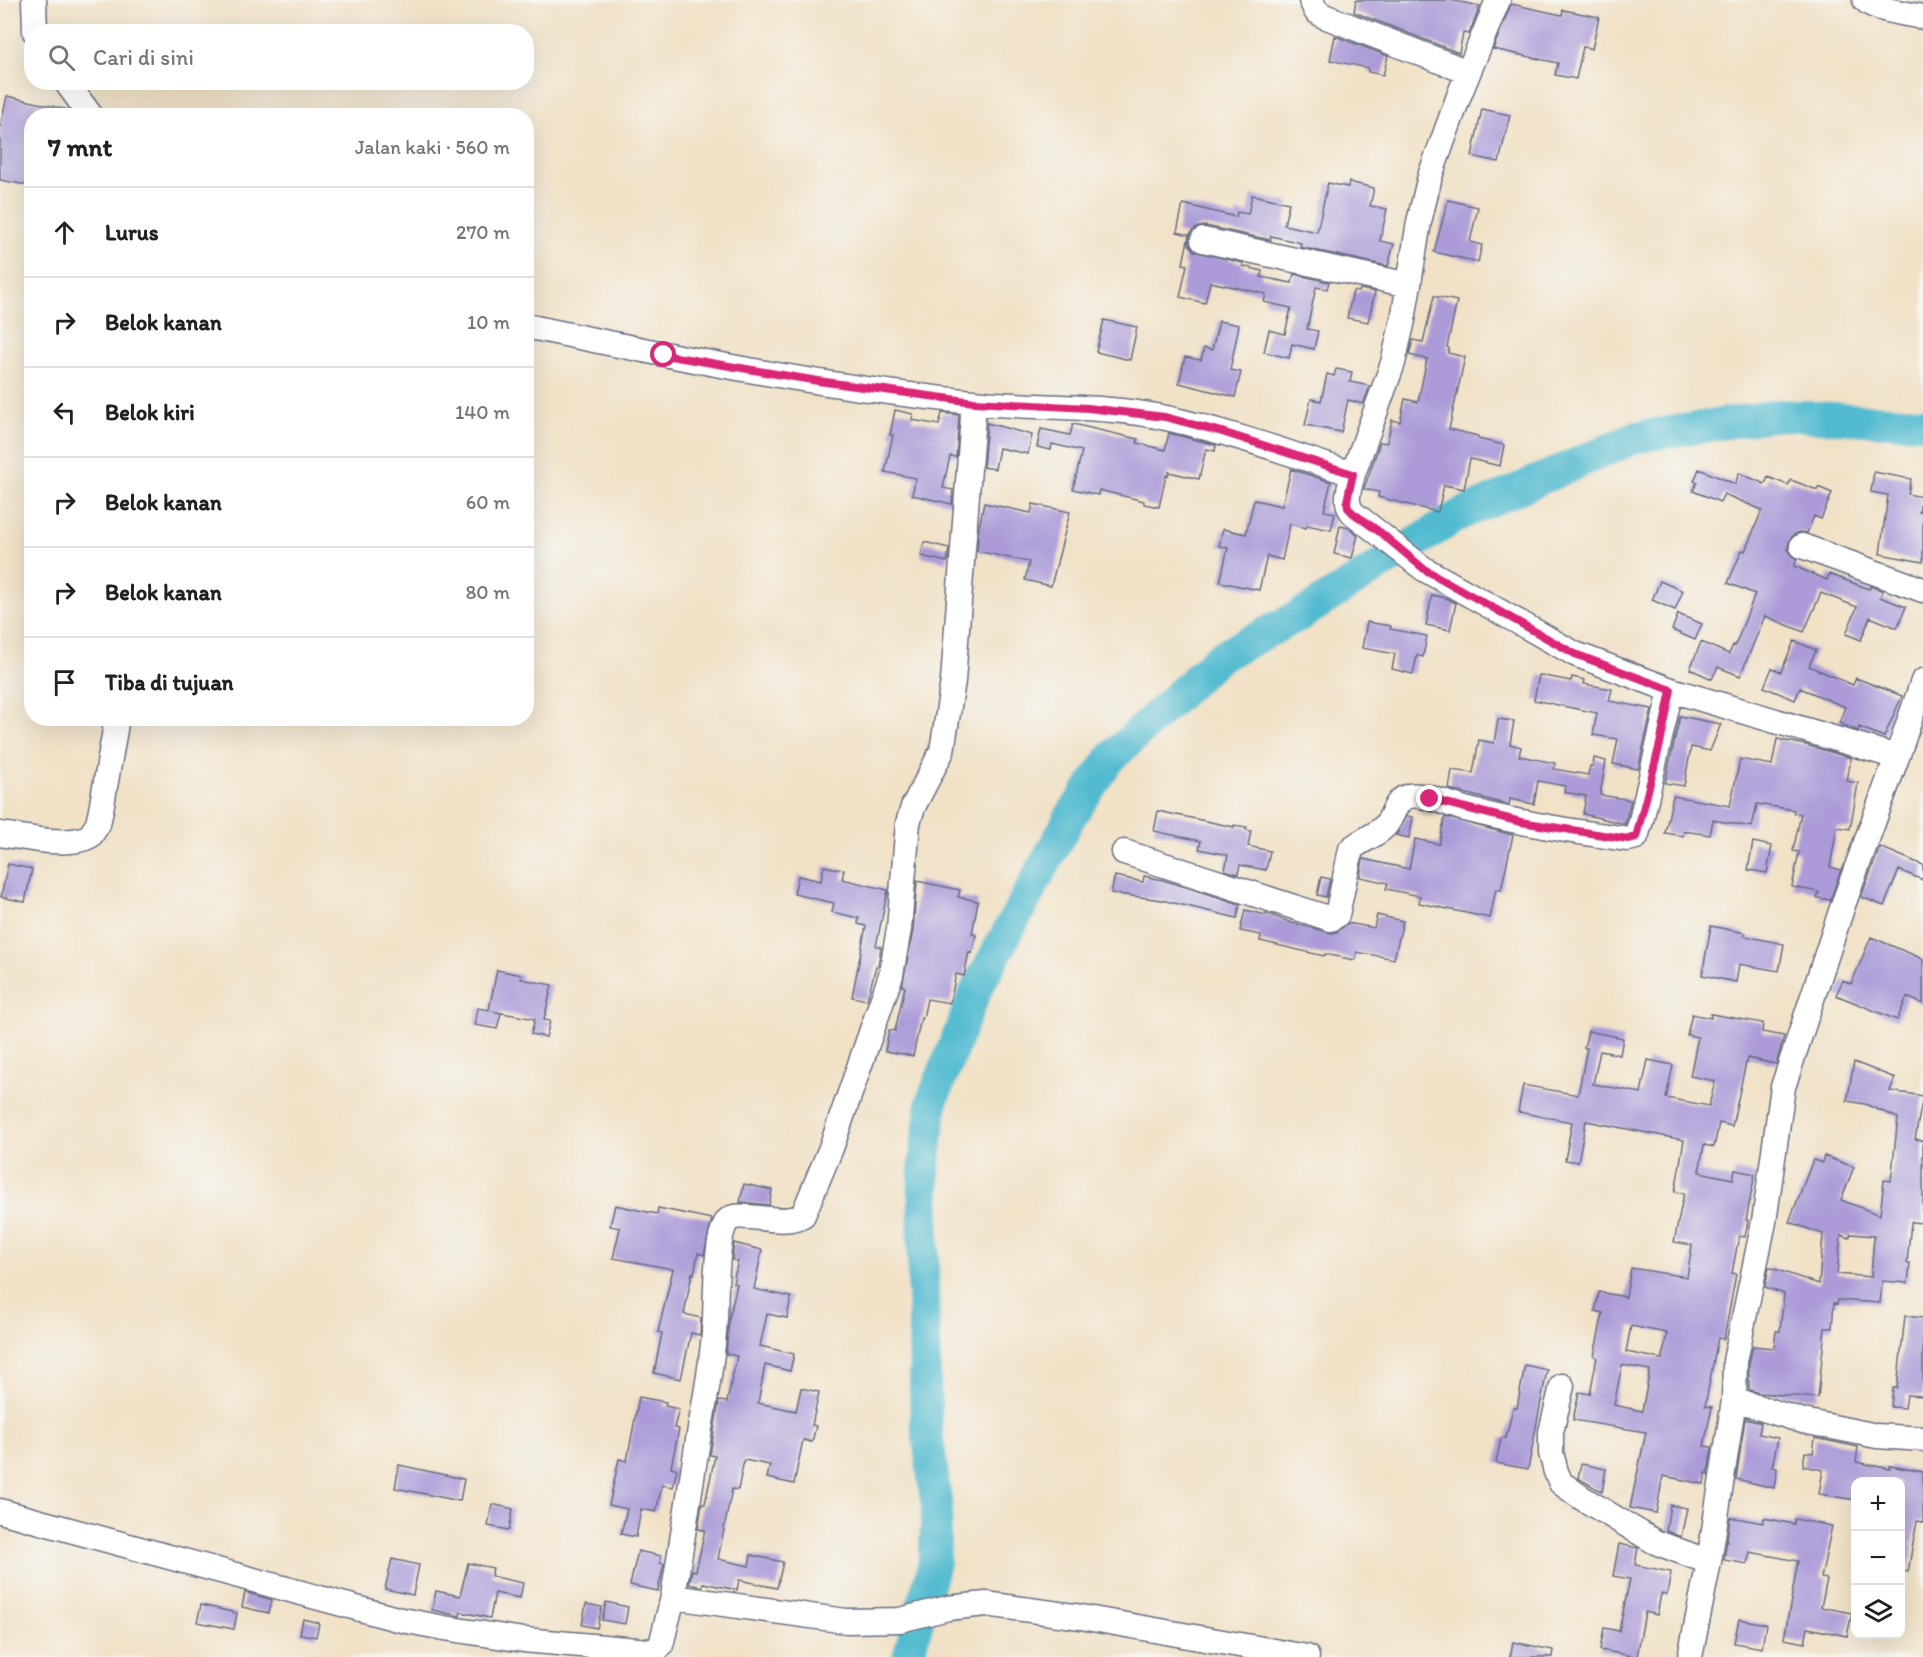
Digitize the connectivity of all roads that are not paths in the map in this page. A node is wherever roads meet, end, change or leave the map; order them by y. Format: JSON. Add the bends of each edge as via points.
{"nodes":[{"id":1,"x":34,"y":0,"type":"edge"},
{"id":2,"x":1311,"y":0,"type":"edge"},
{"id":3,"x":1498,"y":0,"type":"edge"},
{"id":4,"x":1865,"y":0,"type":"edge"},
{"id":5,"x":1923,"y":17,"type":"edge"},
{"id":6,"x":35,"y":24,"type":"edge"},
{"id":7,"x":1468,"y":72,"type":"junction"},
{"id":8,"x":72,"y":90,"type":"edge"},
{"id":9,"x":85,"y":108,"type":"edge"},
{"id":10,"x":1203,"y":240,"type":"dead end"},
{"id":11,"x":1409,"y":285,"type":"junction"},
{"id":12,"x":534,"y":328,"type":"edge"},
{"id":13,"x":974,"y":402,"type":"junction"},
{"id":14,"x":1353,"y":474,"type":"junction"},
{"id":15,"x":1802,"y":546,"type":"dead end"},
{"id":16,"x":1923,"y":590,"type":"edge"},
{"id":17,"x":1923,"y":681,"type":"edge"},
{"id":18,"x":1671,"y":690,"type":"junction"},
{"id":19,"x":116,"y":726,"type":"edge"},
{"id":20,"x":1897,"y":757,"type":"junction"},
{"id":21,"x":0,"y":834,"type":"edge"},
{"id":22,"x":1124,"y":852,"type":"dead end"},
{"id":23,"x":1562,"y":1386,"type":"dead end"},
{"id":24,"x":1734,"y":1400,"type":"junction"},
{"id":25,"x":1923,"y":1439,"type":"edge"},
{"id":26,"x":0,"y":1511,"type":"edge"},
{"id":27,"x":1708,"y":1562,"type":"junction"},
{"id":28,"x":673,"y":1597,"type":"junction"},
{"id":29,"x":1307,"y":1657,"type":"edge"},
{"id":30,"x":1690,"y":1657,"type":"edge"}],
"edges":[{"from":1,"to":6,"type":"street"},
{"from":2,"to":7,"type":"street","via":[[1324,16]]},
{"from":3,"to":7,"type":"street"},
{"from":4,"to":5,"type":"street"},
{"from":7,"to":11,"type":"street","via":[[1430,176]]},
{"from":8,"to":9,"type":"street"},
{"from":10,"to":11,"type":"street"},
{"from":11,"to":14,"type":"street","via":[[1393,363]]},
{"from":12,"to":13,"type":"street","via":[[664,355]]},
{"from":13,"to":14,"type":"street","via":[[1165,417]]},
{"from":13,"to":28,"type":"street","via":[[953,681],[942,752],[908,823],[891,975],[831,1148],[802,1215],[793,1220],[733,1216],[723,1231],[707,1390]]},
{"from":14,"to":18,"type":"street","via":[[1348,508],[1424,569],[1575,654]]},
{"from":15,"to":16,"type":"street"},
{"from":17,"to":20,"type":"street"},
{"from":18,"to":20,"type":"street"},
{"from":18,"to":22,"type":"street","via":[[1636,837],[1628,839],[1521,822],[1407,796],[1399,802],[1385,827],[1351,849],[1337,915],[1331,919]]},
{"from":19,"to":21,"type":"street","via":[[98,824],[90,836],[56,841]]},
{"from":20,"to":24,"type":"street","via":[[1783,1087],[1764,1222],[1735,1361]]},
{"from":23,"to":27,"type":"street","via":[[1551,1432],[1551,1453],[1561,1483],[1655,1542]]},
{"from":24,"to":25,"type":"street","via":[[1877,1436]]},
{"from":24,"to":27,"type":"street"},
{"from":26,"to":28,"type":"street","via":[[397,1619],[524,1640],[656,1650],[661,1645]]},
{"from":27,"to":30,"type":"street"},
{"from":28,"to":29,"type":"street","via":[[846,1621],[900,1620],[948,1608],[986,1604]]}]}
